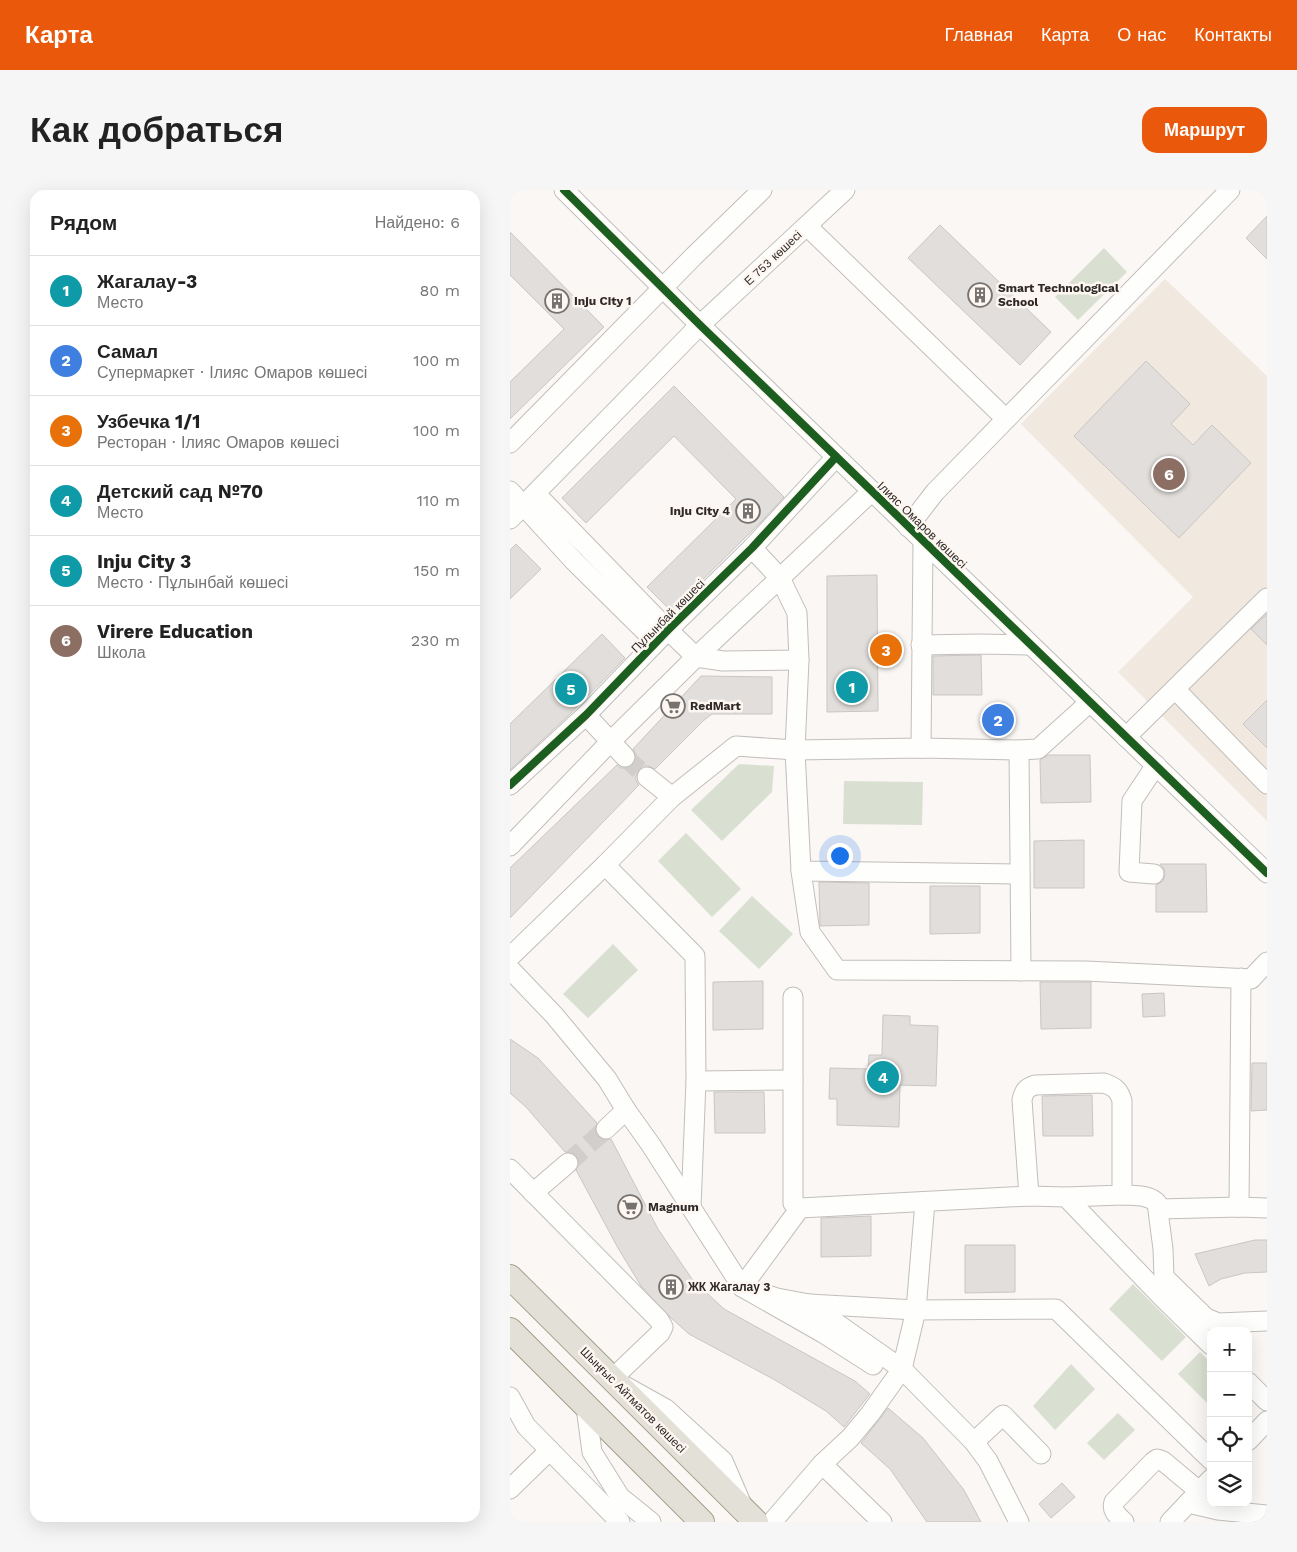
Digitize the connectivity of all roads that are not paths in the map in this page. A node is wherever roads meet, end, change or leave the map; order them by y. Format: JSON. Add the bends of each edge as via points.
{"nodes":[{"id":1,"x":564,"y":190,"type":"edge"},
{"id":2,"x":762,"y":190,"type":"edge"},
{"id":3,"x":845,"y":190,"type":"edge"},
{"id":4,"x":1221,"y":193,"type":"edge"},
{"id":5,"x":808,"y":226,"type":"junction"},
{"id":6,"x":662,"y":288,"type":"junction"},
{"id":7,"x":700,"y":326,"type":"junction"},
{"id":8,"x":1006,"y":419,"type":"junction"},
{"id":9,"x":510,"y":443,"type":"edge"},
{"id":10,"x":836,"y":457,"type":"junction"},
{"id":11,"x":510,"y":491,"type":"edge"},
{"id":12,"x":871,"y":492,"type":"junction"},
{"id":13,"x":530,"y":500,"type":"junction"},
{"id":14,"x":510,"y":520,"type":"edge"},
{"id":15,"x":908,"y":527,"type":"junction"},
{"id":16,"x":923,"y":542,"type":"junction"},
{"id":17,"x":587,"y":546,"type":"junction"},
{"id":18,"x":752,"y":548,"type":"junction"},
{"id":19,"x":574,"y":560,"type":"junction"},
{"id":20,"x":780,"y":578,"type":"junction"},
{"id":21,"x":1267,"y":598,"type":"edge"},
{"id":22,"x":662,"y":636,"type":"junction"},
{"id":23,"x":921,"y":645,"type":"junction"},
{"id":24,"x":1030,"y":645,"type":"junction"},
{"id":25,"x":696,"y":657,"type":"junction"},
{"id":26,"x":799,"y":660,"type":"junction"},
{"id":27,"x":1175,"y":689,"type":"junction"},
{"id":28,"x":1090,"y":702,"type":"junction"},
{"id":29,"x":586,"y":715,"type":"junction"},
{"id":30,"x":1126,"y":737,"type":"junction"},
{"id":31,"x":611,"y":741,"type":"junction"},
{"id":32,"x":922,"y":748,"type":"junction"},
{"id":33,"x":795,"y":750,"type":"junction"},
{"id":34,"x":1019,"y":750,"type":"junction"},
{"id":35,"x":625,"y":757,"type":"tunnel mouth"},
{"id":36,"x":1156,"y":765,"type":"junction"},
{"id":37,"x":647,"y":777,"type":"tunnel mouth"},
{"id":38,"x":1267,"y":784,"type":"edge"},
{"id":39,"x":510,"y":785,"type":"edge"},
{"id":40,"x":672,"y":797,"type":"junction"},
{"id":41,"x":510,"y":846,"type":"edge"},
{"id":42,"x":605,"y":865,"type":"junction"},
{"id":43,"x":801,"y":871,"type":"junction"},
{"id":44,"x":1267,"y":872,"type":"edge"},
{"id":45,"x":1020,"y":874,"type":"junction"},
{"id":46,"x":1154,"y":874,"type":"dead end"},
{"id":47,"x":510,"y":957,"type":"edge"},
{"id":48,"x":1267,"y":962,"type":"edge"},
{"id":49,"x":510,"y":969,"type":"edge"},
{"id":50,"x":1021,"y":971,"type":"junction"},
{"id":51,"x":1241,"y":978,"type":"junction"},
{"id":52,"x":793,"y":997,"type":"dead end"},
{"id":53,"x":793,"y":1080,"type":"junction"},
{"id":54,"x":696,"y":1081,"type":"junction"},
{"id":55,"x":626,"y":1110,"type":"junction"},
{"id":56,"x":606,"y":1130,"type":"tunnel mouth"},
{"id":57,"x":568,"y":1163,"type":"tunnel mouth"},
{"id":58,"x":510,"y":1169,"type":"edge"},
{"id":59,"x":534,"y":1193,"type":"junction"},
{"id":60,"x":1122,"y":1195,"type":"junction"},
{"id":61,"x":1029,"y":1196,"type":"junction"},
{"id":62,"x":1066,"y":1197,"type":"junction"},
{"id":63,"x":925,"y":1202,"type":"junction"},
{"id":64,"x":691,"y":1207,"type":"junction"},
{"id":65,"x":1239,"y":1207,"type":"junction"},
{"id":66,"x":800,"y":1208,"type":"junction"},
{"id":67,"x":1159,"y":1208,"type":"junction"},
{"id":68,"x":1267,"y":1208,"type":"edge"},
{"id":69,"x":510,"y":1277,"type":"edge"},
{"id":70,"x":1164,"y":1277,"type":"junction"},
{"id":71,"x":742,"y":1287,"type":"junction"},
{"id":72,"x":1161,"y":1296,"type":"junction"},
{"id":73,"x":809,"y":1304,"type":"junction"},
{"id":74,"x":916,"y":1310,"type":"junction"},
{"id":75,"x":1267,"y":1321,"type":"edge"},
{"id":76,"x":510,"y":1330,"type":"edge"},
{"id":77,"x":1207,"y":1341,"type":"edge"},
{"id":78,"x":873,"y":1365,"type":"dead end"},
{"id":79,"x":902,"y":1369,"type":"junction"},
{"id":80,"x":612,"y":1380,"type":"junction"},
{"id":81,"x":1252,"y":1386,"type":"edge"},
{"id":82,"x":510,"y":1397,"type":"edge"},
{"id":83,"x":1267,"y":1400,"type":"edge"},
{"id":84,"x":586,"y":1407,"type":"junction"},
{"id":85,"x":1267,"y":1420,"type":"edge"},
{"id":86,"x":1252,"y":1437,"type":"edge"},
{"id":87,"x":974,"y":1442,"type":"junction"},
{"id":88,"x":550,"y":1450,"type":"junction"},
{"id":89,"x":1041,"y":1454,"type":"dead end"},
{"id":90,"x":1207,"y":1456,"type":"edge"},
{"id":91,"x":822,"y":1464,"type":"junction"},
{"id":92,"x":510,"y":1489,"type":"edge"},
{"id":93,"x":1199,"y":1491,"type":"edge"},
{"id":94,"x":1267,"y":1515,"type":"edge"},
{"id":95,"x":751,"y":1516,"type":"edge"},
{"id":96,"x":620,"y":1522,"type":"edge"},
{"id":97,"x":651,"y":1522,"type":"edge"},
{"id":98,"x":702,"y":1522,"type":"edge"},
{"id":99,"x":772,"y":1522,"type":"edge"},
{"id":100,"x":882,"y":1522,"type":"edge"},
{"id":101,"x":1020,"y":1522,"type":"edge"},
{"id":102,"x":1124,"y":1522,"type":"edge"},
{"id":103,"x":1170,"y":1522,"type":"edge"}],
"edges":[{"from":1,"to":6,"type":"street","name":"Ілияс Омаров көшесі"},
{"from":2,"to":6,"type":"street"},
{"from":3,"to":5,"type":"street","name":"Е 753 көшесі"},
{"from":4,"to":8,"type":"street"},
{"from":5,"to":7,"type":"street","name":"Е 753 көшесі"},
{"from":5,"to":8,"type":"street"},
{"from":6,"to":7,"type":"street","name":"Ілияс Омаров көшесі"},
{"from":6,"to":9,"type":"street"},
{"from":7,"to":10,"type":"street","name":"Ілияс Омаров көшесі"},
{"from":7,"to":13,"type":"street","name":"Е 753 көшесі"},
{"from":8,"to":15,"type":"street","via":[[935,492]]},
{"from":10,"to":12,"type":"street","name":"Ілияс Омаров көшесі"},
{"from":10,"to":18,"type":"street","name":"Пұлынбай көшесі"},
{"from":11,"to":13,"type":"street"},
{"from":12,"to":15,"type":"street","name":"Ілияс Омаров көшесі"},
{"from":12,"to":20,"type":"street"},
{"from":13,"to":14,"type":"street","name":"Е 753 көшесі"},
{"from":13,"to":17,"type":"street"},
{"from":13,"to":19,"type":"street"},
{"from":15,"to":16,"type":"street","name":"Ілияс Омаров көшесі"},
{"from":16,"to":23,"type":"street"},
{"from":16,"to":24,"type":"street","name":"Ілияс Омаров көшесі"},
{"from":17,"to":19,"type":"street"},
{"from":17,"to":22,"type":"street"},
{"from":18,"to":20,"type":"street"},
{"from":18,"to":22,"type":"street","name":"Пұлынбай көшесі"},
{"from":19,"to":22,"type":"street"},
{"from":20,"to":25,"type":"street"},
{"from":20,"to":26,"type":"street","via":[[797,613]]},
{"from":21,"to":27,"type":"street"},
{"from":22,"to":25,"type":"street"},
{"from":22,"to":29,"type":"street","name":"Пұлынбай көшесі"},
{"from":23,"to":24,"type":"street"},
{"from":23,"to":32,"type":"street"},
{"from":24,"to":28,"type":"street","name":"Ілияс Омаров көшесі"},
{"from":25,"to":26,"type":"street","via":[[723,661]]},
{"from":25,"to":31,"type":"street"},
{"from":26,"to":33,"type":"street"},
{"from":27,"to":30,"type":"street"},
{"from":27,"to":38,"type":"street"},
{"from":28,"to":30,"type":"street","name":"Ілияс Омаров көшесі"},
{"from":28,"to":34,"type":"street","via":[[1038,749]]},
{"from":29,"to":31,"type":"street"},
{"from":29,"to":39,"type":"street","name":"Пұлынбай көшесі"},
{"from":30,"to":36,"type":"street","name":"Ілияс Омаров көшесі"},
{"from":31,"to":35,"type":"street"},
{"from":31,"to":41,"type":"street"},
{"from":32,"to":33,"type":"street"},
{"from":32,"to":34,"type":"street"},
{"from":33,"to":40,"type":"street","via":[[736,746]]},
{"from":33,"to":43,"type":"street"},
{"from":34,"to":45,"type":"street"},
{"from":36,"to":44,"type":"street","name":"Ілияс Омаров көшесі"},
{"from":36,"to":46,"type":"street","via":[[1132,801],[1129,872]]},
{"from":37,"to":40,"type":"street"},
{"from":40,"to":42,"type":"street"},
{"from":42,"to":47,"type":"street"},
{"from":42,"to":54,"type":"street","via":[[695,956]]},
{"from":43,"to":45,"type":"street"},
{"from":43,"to":50,"type":"street","via":[[810,932],[837,970]]},
{"from":45,"to":50,"type":"street"},
{"from":48,"to":51,"type":"street","via":[[1251,978]]},
{"from":49,"to":55,"type":"street","via":[[554,1015],[607,1079]]},
{"from":50,"to":51,"type":"street"},
{"from":51,"to":65,"type":"street"},
{"from":52,"to":53,"type":"street"},
{"from":53,"to":54,"type":"street"},
{"from":53,"to":66,"type":"street","via":[[793,1203]]},
{"from":54,"to":64,"type":"street"},
{"from":55,"to":56,"type":"street"},
{"from":55,"to":64,"type":"street"},
{"from":57,"to":59,"type":"street"},
{"from":58,"to":59,"type":"street"},
{"from":59,"to":80,"type":"street","via":[[663,1326],[660,1333]]},
{"from":60,"to":61,"type":"street","via":[[1122,1101],[1119,1091],[1104,1083],[1035,1085],[1024,1091]]},
{"from":60,"to":62,"type":"street"},
{"from":60,"to":67,"type":"street","via":[[1150,1198]]},
{"from":61,"to":62,"type":"street"},
{"from":61,"to":63,"type":"street"},
{"from":62,"to":72,"type":"street"},
{"from":63,"to":66,"type":"street"},
{"from":63,"to":74,"type":"street"},
{"from":64,"to":71,"type":"street"},
{"from":65,"to":67,"type":"street"},
{"from":65,"to":68,"type":"street"},
{"from":66,"to":71,"type":"street"},
{"from":67,"to":70,"type":"street"},
{"from":69,"to":80,"type":"main road","name":"Шыңғыс Айтматов көшесі"},
{"from":70,"to":72,"type":"street"},
{"from":70,"to":75,"type":"street","via":[[1206,1318],[1218,1323]]},
{"from":71,"to":73,"type":"street"},
{"from":71,"to":78,"type":"street"},
{"from":72,"to":77,"type":"street"},
{"from":73,"to":74,"type":"street"},
{"from":73,"to":79,"type":"street"},
{"from":74,"to":79,"type":"street"},
{"from":74,"to":90,"type":"street","via":[[1056,1309]]},
{"from":76,"to":84,"type":"main road"},
{"from":79,"to":87,"type":"street"},
{"from":79,"to":91,"type":"street","via":[[850,1438]]},
{"from":80,"to":95,"type":"main road","name":"Шыңғыс Айтматов көшесі"},
{"from":81,"to":83,"type":"street"},
{"from":82,"to":88,"type":"street","via":[[526,1426]]},
{"from":84,"to":97,"type":"street","via":[[592,1452],[620,1497]]},
{"from":84,"to":98,"type":"main road"},
{"from":85,"to":86,"type":"street"},
{"from":87,"to":89,"type":"street","via":[[1003,1415]]},
{"from":87,"to":101,"type":"street","via":[[988,1461]]},
{"from":88,"to":92,"type":"street"},
{"from":88,"to":96,"type":"street"},
{"from":91,"to":99,"type":"street"},
{"from":91,"to":100,"type":"street"},
{"from":93,"to":94,"type":"street","via":[[1218,1510]]},
{"from":93,"to":102,"type":"street","via":[[1162,1461],[1152,1462],[1114,1502],[1114,1512]]},
{"from":93,"to":103,"type":"street"}]}
